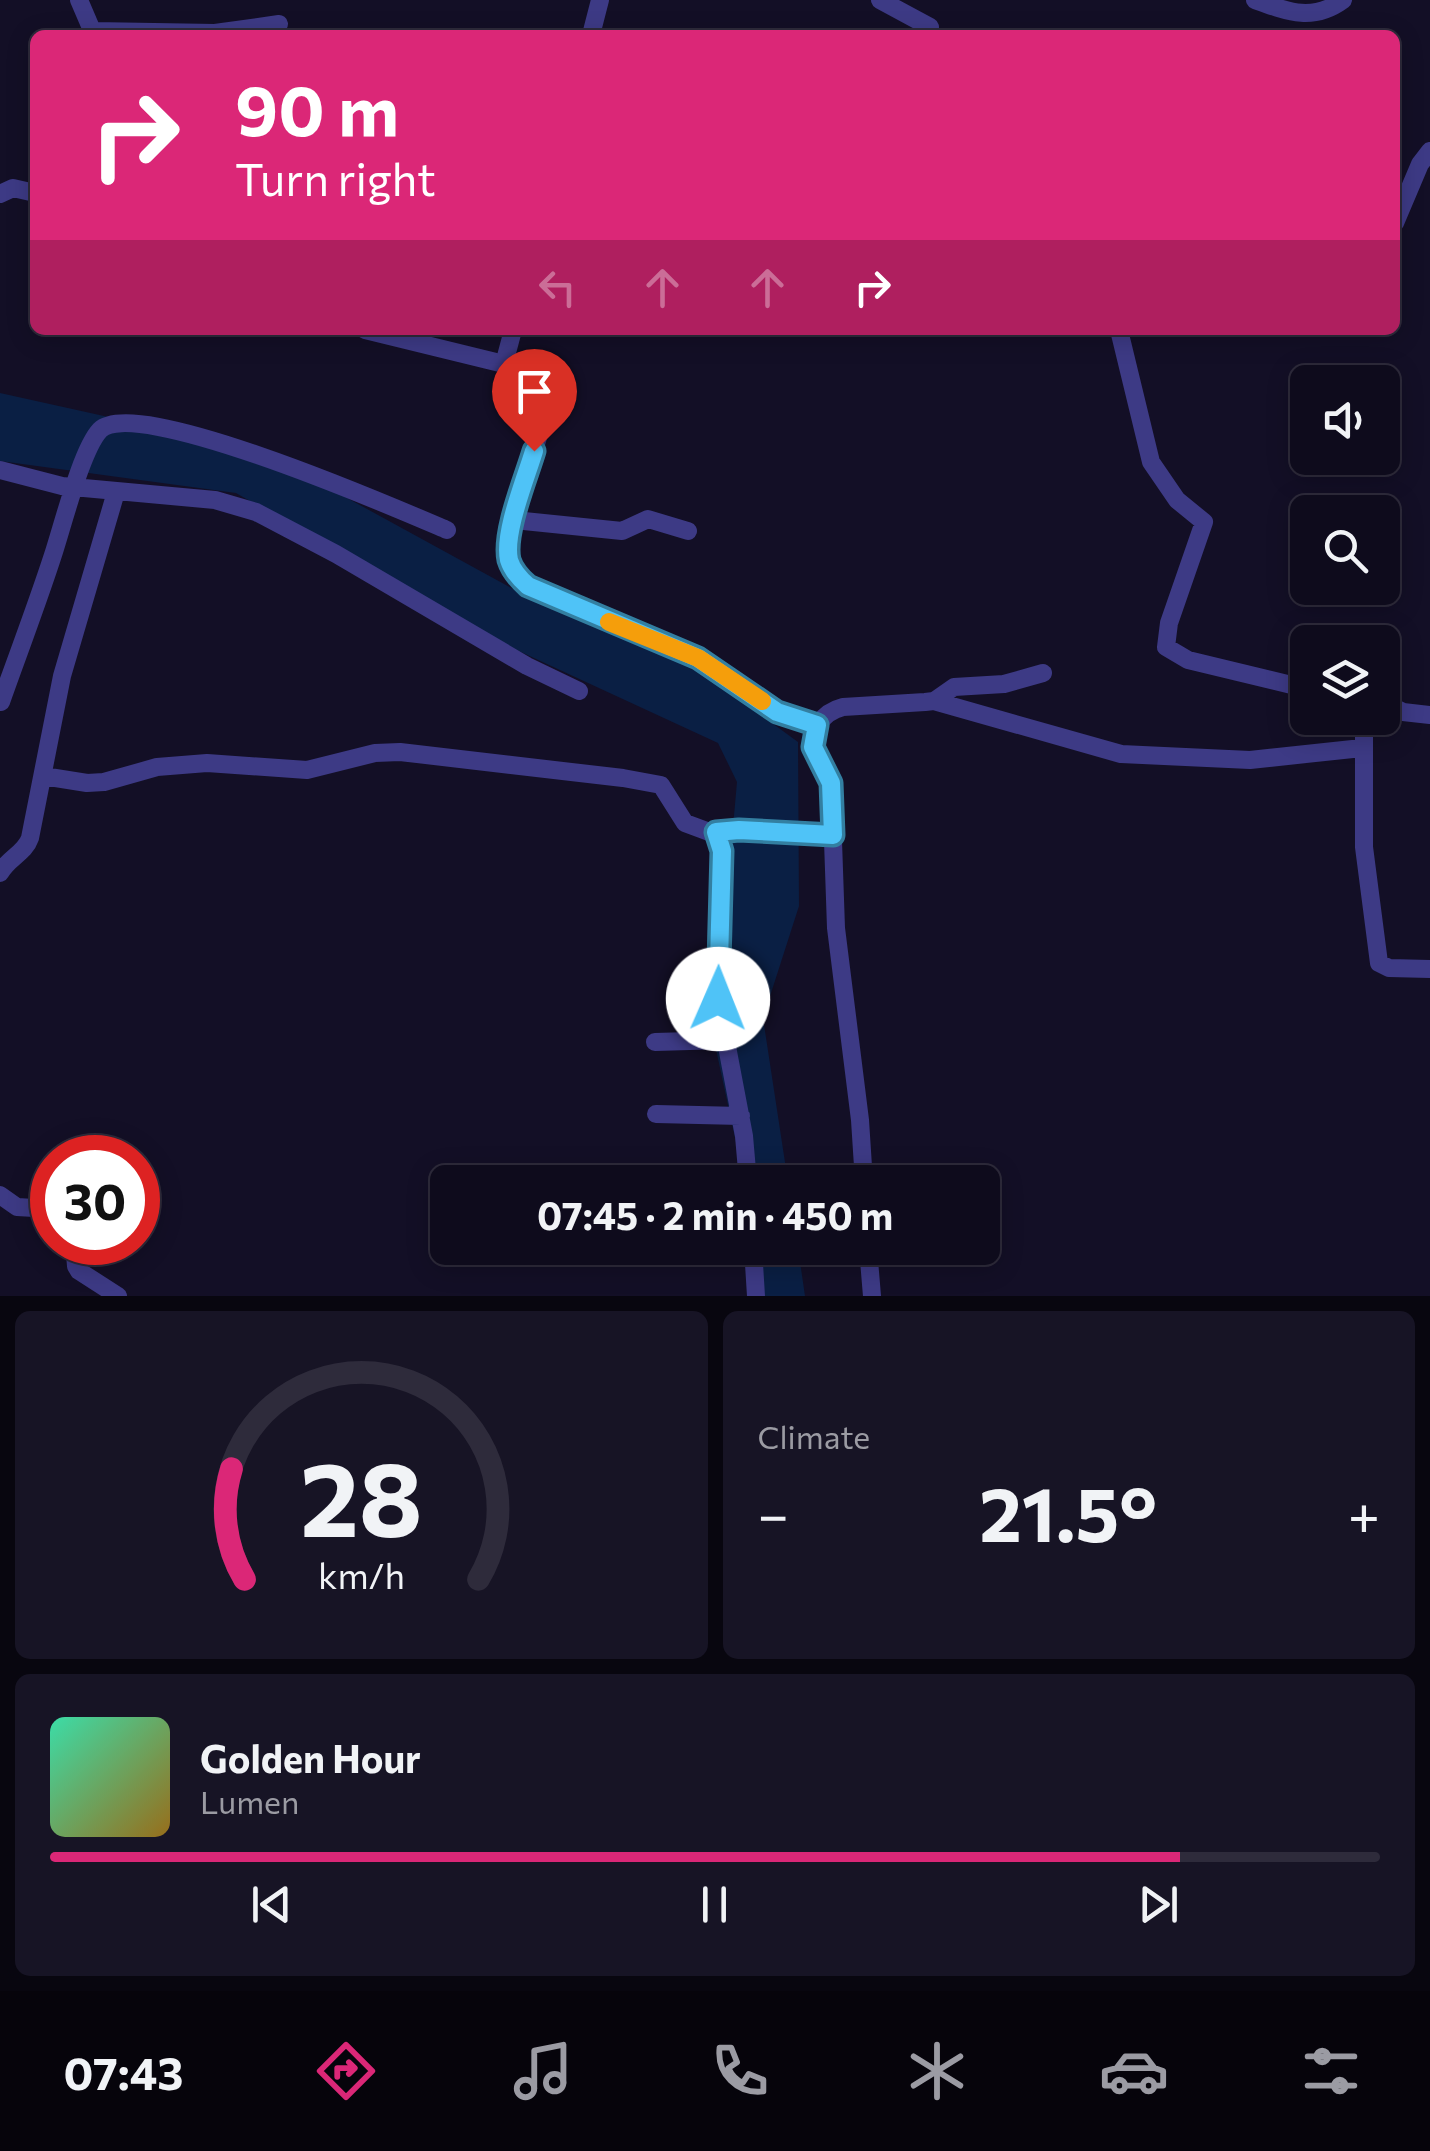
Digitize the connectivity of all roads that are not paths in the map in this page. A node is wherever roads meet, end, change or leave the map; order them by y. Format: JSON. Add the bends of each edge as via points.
{"nodes":[{"id":1,"x":79,"y":0,"type":"edge"},
{"id":2,"x":600,"y":0,"type":"edge"},
{"id":3,"x":880,"y":0,"type":"edge"},
{"id":4,"x":1256,"y":0,"type":"edge"},
{"id":5,"x":1343,"y":0,"type":"edge"},
{"id":6,"x":279,"y":24,"type":"dead end"},
{"id":7,"x":930,"y":27,"type":"dead end"},
{"id":8,"x":93,"y":30,"type":"edge"},
{"id":9,"x":236,"y":30,"type":"edge"},
{"id":10,"x":592,"y":30,"type":"edge"},
{"id":11,"x":1430,"y":151,"type":"edge"},
{"id":12,"x":30,"y":192,"type":"edge"},
{"id":13,"x":0,"y":194,"type":"edge"},
{"id":14,"x":1400,"y":213,"type":"edge"},
{"id":15,"x":385,"y":335,"type":"edge"},
{"id":16,"x":512,"y":335,"type":"edge"},
{"id":17,"x":1120,"y":335,"type":"edge"},
{"id":18,"x":504,"y":364,"type":"junction"},
{"id":19,"x":0,"y":470,"type":"edge"},
{"id":20,"x":75,"y":484,"type":"junction"},
{"id":21,"x":116,"y":492,"type":"junction"},
{"id":22,"x":514,"y":520,"type":"junction"},
{"id":23,"x":446,"y":530,"type":"dead end"},
{"id":24,"x":688,"y":531,"type":"dead end"},
{"id":25,"x":1043,"y":673,"type":"dead end"},
{"id":26,"x":1290,"y":686,"type":"edge"},
{"id":27,"x":579,"y":691,"type":"dead end"},
{"id":28,"x":934,"y":701,"type":"junction"},
{"id":29,"x":1,"y":702,"type":"edge"},
{"id":30,"x":1400,"y":711,"type":"edge"},
{"id":31,"x":1430,"y":715,"type":"edge"},
{"id":32,"x":817,"y":725,"type":"junction"},
{"id":33,"x":1363,"y":735,"type":"edge"},
{"id":34,"x":1362,"y":748,"type":"junction"},
{"id":35,"x":43,"y":776,"type":"junction"},
{"id":36,"x":716,"y":832,"type":"junction"},
{"id":37,"x":833,"y":835,"type":"junction"},
{"id":38,"x":0,"y":873,"type":"edge"},
{"id":39,"x":1430,"y":969,"type":"edge"},
{"id":40,"x":724,"y":1040,"type":"junction"},
{"id":41,"x":655,"y":1042,"type":"dead end"},
{"id":42,"x":656,"y":1114,"type":"dead end"},
{"id":43,"x":741,"y":1116,"type":"junction"},
{"id":44,"x":746,"y":1165,"type":"edge"},
{"id":45,"x":863,"y":1165,"type":"edge"},
{"id":46,"x":0,"y":1195,"type":"edge"},
{"id":47,"x":30,"y":1208,"type":"edge"},
{"id":48,"x":76,"y":1265,"type":"edge"},
{"id":49,"x":754,"y":1265,"type":"edge"},
{"id":50,"x":869,"y":1265,"type":"edge"},
{"id":51,"x":118,"y":1296,"type":"edge"},
{"id":52,"x":756,"y":1296,"type":"edge"},
{"id":53,"x":872,"y":1296,"type":"edge"}],
"edges":[{"from":1,"to":8,"type":"street"},
{"from":2,"to":10,"type":"street"},
{"from":3,"to":7,"type":"street"},
{"from":4,"to":5,"type":"street","via":[[1320,14]]},
{"from":6,"to":9,"type":"street"},
{"from":11,"to":14,"type":"street"},
{"from":12,"to":13,"type":"street","via":[[12,188]]},
{"from":15,"to":18,"type":"street"},
{"from":16,"to":18,"type":"street"},
{"from":17,"to":26,"type":"street","via":[[1155,471],[1204,522],[1166,647],[1188,660]]},
{"from":18,"to":22,"type":"street","via":[[549,382]]},
{"from":19,"to":20,"type":"street"},
{"from":20,"to":21,"type":"street"},
{"from":20,"to":23,"type":"street","via":[[98,432],[120,424],[233,446]]},
{"from":20,"to":29,"type":"street"},
{"from":21,"to":27,"type":"street","via":[[215,500],[256,512]]},
{"from":21,"to":35,"type":"street","via":[[62,676]]},
{"from":22,"to":24,"type":"street","via":[[622,531],[648,519]]},
{"from":22,"to":32,"type":"street","via":[[508,557],[528,586],[698,658],[777,712]]},
{"from":25,"to":28,"type":"street","via":[[954,687]]},
{"from":28,"to":32,"type":"street","via":[[843,707]]},
{"from":28,"to":34,"type":"street","via":[[1120,754],[1250,760]]},
{"from":30,"to":31,"type":"street"},
{"from":32,"to":37,"type":"street","via":[[813,747],[831,783]]},
{"from":33,"to":34,"type":"street"},
{"from":34,"to":39,"type":"street","via":[[1364,848],[1379,963]]},
{"from":35,"to":36,"type":"street","via":[[104,782],[157,767],[234,762],[307,770],[400,752],[654,782],[685,823]]},
{"from":35,"to":38,"type":"street","via":[[27,846]]},
{"from":36,"to":37,"type":"street"},
{"from":36,"to":40,"type":"street","via":[[722,851],[717,977]]},
{"from":37,"to":45,"type":"street","via":[[836,928]]},
{"from":40,"to":41,"type":"street"},
{"from":40,"to":43,"type":"street"},
{"from":42,"to":43,"type":"street"},
{"from":43,"to":44,"type":"street"},
{"from":46,"to":47,"type":"street"},
{"from":48,"to":51,"type":"street"},
{"from":49,"to":52,"type":"street"},
{"from":50,"to":53,"type":"street"}]}
